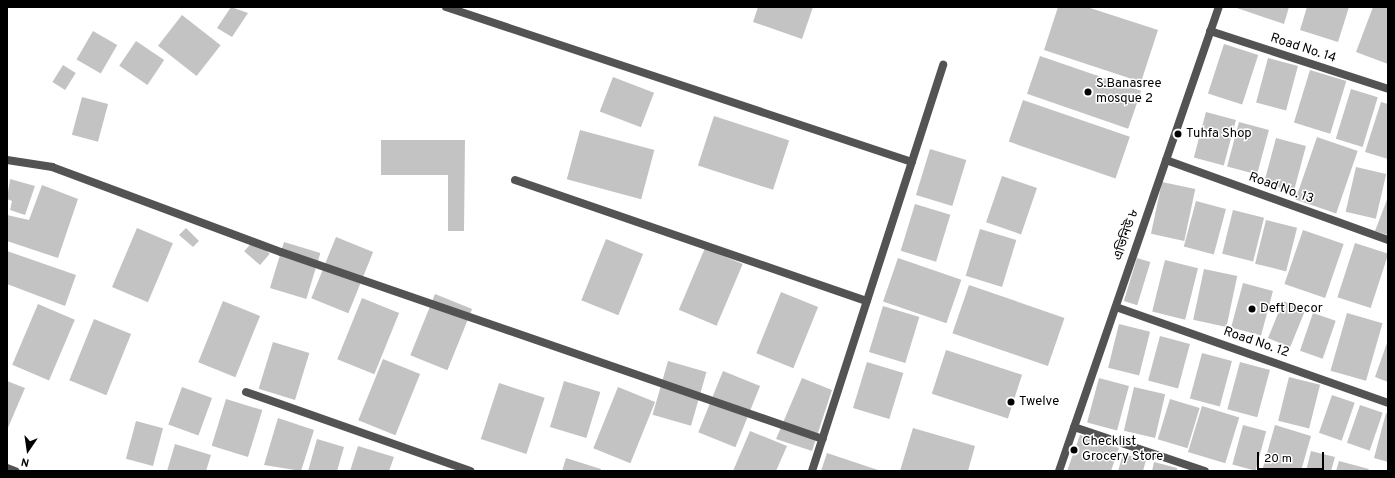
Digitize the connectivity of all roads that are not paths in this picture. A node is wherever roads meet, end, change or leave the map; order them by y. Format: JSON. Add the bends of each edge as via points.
{"nodes":[{"id":1,"x":446,"y":7,"type":"edge"},
{"id":2,"x":1219,"y":7,"type":"edge"},
{"id":3,"x":1210,"y":31,"type":"junction"},
{"id":4,"x":943,"y":65,"type":"dead end"},
{"id":5,"x":1388,"y":89,"type":"edge"},
{"id":6,"x":7,"y":160,"type":"edge"},
{"id":7,"x":1166,"y":160,"type":"junction"},
{"id":8,"x":912,"y":162,"type":"junction"},
{"id":9,"x":516,"y":180,"type":"dead end"},
{"id":10,"x":1388,"y":240,"type":"edge"},
{"id":11,"x":867,"y":302,"type":"junction"},
{"id":12,"x":1116,"y":306,"type":"junction"},
{"id":13,"x":246,"y":392,"type":"dead end"},
{"id":14,"x":1388,"y":403,"type":"edge"},
{"id":15,"x":1074,"y":427,"type":"junction"},
{"id":16,"x":822,"y":439,"type":"junction"},
{"id":17,"x":7,"y":468,"type":"edge"},
{"id":18,"x":15,"y":471,"type":"edge"},
{"id":19,"x":470,"y":471,"type":"edge"},
{"id":20,"x":812,"y":471,"type":"edge"},
{"id":21,"x":1059,"y":471,"type":"edge"},
{"id":22,"x":1205,"y":471,"type":"edge"}],
"edges":[{"from":1,"to":8,"type":"street"},
{"from":2,"to":3,"type":"street","name":"এভিনিউ ৮"},
{"from":3,"to":5,"type":"street","name":"Road No. 14"},
{"from":3,"to":7,"type":"street","name":"এভিনিউ ৮"},
{"from":4,"to":8,"type":"street"},
{"from":6,"to":16,"type":"street","via":[[52,167],[282,252]]},
{"from":7,"to":10,"type":"street","name":"Road No. 13"},
{"from":7,"to":12,"type":"street","name":"এভিনিউ ৮"},
{"from":8,"to":11,"type":"street"},
{"from":9,"to":11,"type":"street"},
{"from":11,"to":16,"type":"street"},
{"from":12,"to":14,"type":"street","name":"Road No. 12"},
{"from":12,"to":15,"type":"street","name":"এভিনিউ ৮"},
{"from":13,"to":19,"type":"street"},
{"from":15,"to":21,"type":"street","name":"এভিনিউ ৮"},
{"from":15,"to":22,"type":"street"},
{"from":16,"to":20,"type":"street"},
{"from":17,"to":18,"type":"street"}]}
